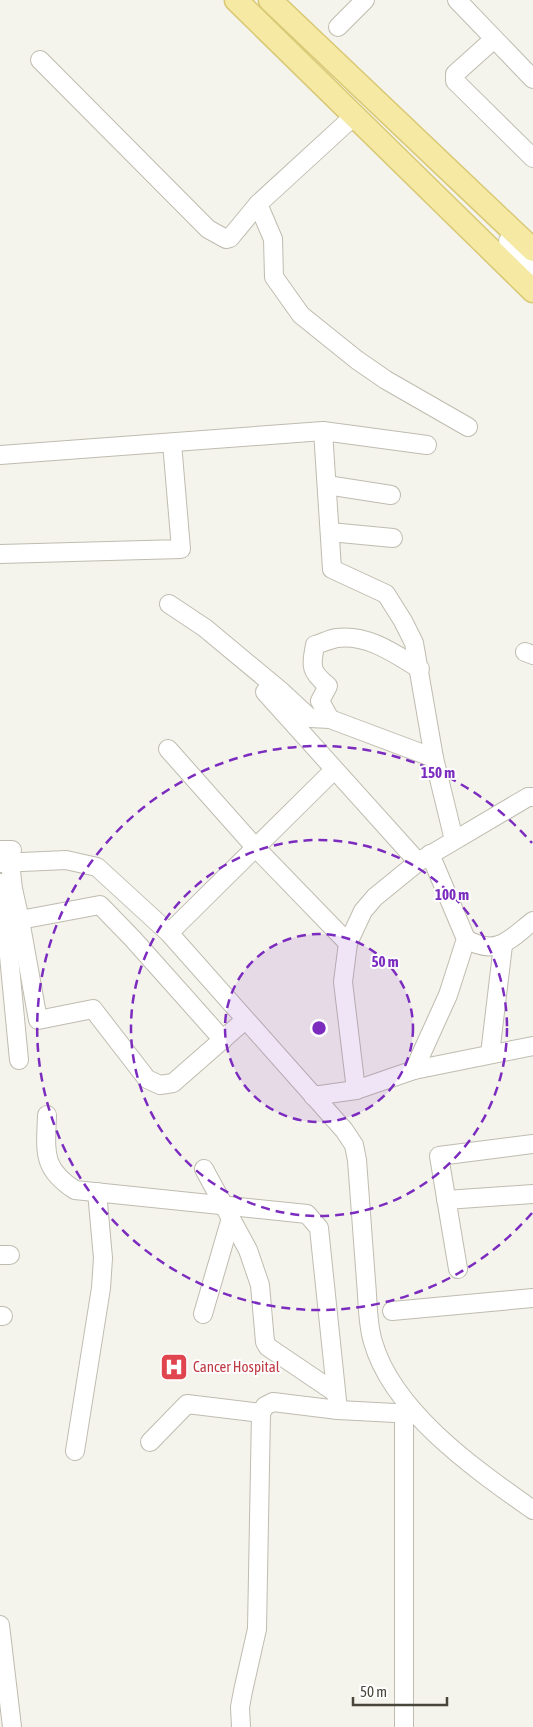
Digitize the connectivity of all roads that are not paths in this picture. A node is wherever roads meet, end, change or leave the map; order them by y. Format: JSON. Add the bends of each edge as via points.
{"nodes":[{"id":1,"x":236,"y":0,"type":"edge"},
{"id":2,"x":249,"y":0,"type":"edge"},
{"id":3,"x":261,"y":0,"type":"edge"},
{"id":4,"x":270,"y":0,"type":"edge"},
{"id":5,"x":365,"y":0,"type":"edge"},
{"id":6,"x":456,"y":0,"type":"edge"},
{"id":7,"x":338,"y":27,"type":"dead end"},
{"id":8,"x":494,"y":39,"type":"junction"},
{"id":9,"x":40,"y":60,"type":"dead end"},
{"id":10,"x":533,"y":79,"type":"edge"},
{"id":11,"x":354,"y":116,"type":"junction"},
{"id":12,"x":533,"y":158,"type":"edge"},
{"id":13,"x":258,"y":204,"type":"junction"},
{"id":14,"x":533,"y":250,"type":"edge"},
{"id":15,"x":533,"y":266,"type":"edge"},
{"id":16,"x":533,"y":276,"type":"edge"},
{"id":17,"x":533,"y":291,"type":"edge"},
{"id":18,"x":468,"y":427,"type":"dead end"},
{"id":19,"x":323,"y":432,"type":"junction"},
{"id":20,"x":172,"y":444,"type":"junction"},
{"id":21,"x":427,"y":445,"type":"dead end"},
{"id":22,"x":0,"y":456,"type":"edge"},
{"id":23,"x":327,"y":485,"type":"junction"},
{"id":24,"x":391,"y":496,"type":"dead end"},
{"id":25,"x":330,"y":532,"type":"junction"},
{"id":26,"x":393,"y":538,"type":"dead end"},
{"id":27,"x":0,"y":554,"type":"edge"},
{"id":28,"x":168,"y":604,"type":"dead end"},
{"id":29,"x":420,"y":669,"type":"junction"},
{"id":30,"x":265,"y":692,"type":"dead end"},
{"id":31,"x":330,"y":719,"type":"junction"},
{"id":32,"x":168,"y":749,"type":"dead end"},
{"id":33,"x":434,"y":758,"type":"junction"},
{"id":34,"x":334,"y":770,"type":"junction"},
{"id":35,"x":533,"y":797,"type":"edge"},
{"id":36,"x":454,"y":840,"type":"junction"},
{"id":37,"x":256,"y":847,"type":"junction"},
{"id":38,"x":4,"y":858,"type":"edge"},
{"id":39,"x":424,"y":858,"type":"junction"},
{"id":40,"x":20,"y":920,"type":"junction"},
{"id":41,"x":533,"y":921,"type":"edge"},
{"id":42,"x":168,"y":933,"type":"junction"},
{"id":43,"x":466,"y":939,"type":"junction"},
{"id":44,"x":348,"y":943,"type":"junction"},
{"id":45,"x":502,"y":945,"type":"junction"},
{"id":46,"x":244,"y":1020,"type":"junction"},
{"id":47,"x":223,"y":1040,"type":"junction"},
{"id":48,"x":533,"y":1046,"type":"edge"},
{"id":49,"x":490,"y":1054,"type":"junction"},
{"id":50,"x":19,"y":1060,"type":"dead end"},
{"id":51,"x":414,"y":1070,"type":"junction"},
{"id":52,"x":356,"y":1090,"type":"junction"},
{"id":53,"x":313,"y":1096,"type":"junction"},
{"id":54,"x":47,"y":1115,"type":"dead end"},
{"id":55,"x":533,"y":1144,"type":"edge"},
{"id":56,"x":204,"y":1168,"type":"dead end"},
{"id":57,"x":97,"y":1192,"type":"junction"},
{"id":58,"x":533,"y":1194,"type":"edge"},
{"id":59,"x":446,"y":1200,"type":"junction"},
{"id":60,"x":228,"y":1211,"type":"junction"},
{"id":61,"x":458,"y":1269,"type":"dead end"},
{"id":62,"x":533,"y":1298,"type":"edge"},
{"id":63,"x":392,"y":1311,"type":"dead end"},
{"id":64,"x":203,"y":1314,"type":"dead end"},
{"id":65,"x":337,"y":1401,"type":"junction"},
{"id":66,"x":261,"y":1413,"type":"junction"},
{"id":67,"x":409,"y":1414,"type":"junction"},
{"id":68,"x":150,"y":1442,"type":"dead end"},
{"id":69,"x":75,"y":1452,"type":"dead end"},
{"id":70,"x":533,"y":1510,"type":"edge"},
{"id":71,"x":0,"y":1625,"type":"edge"},
{"id":72,"x":3,"y":1683,"type":"edge"},
{"id":73,"x":12,"y":1727,"type":"edge"},
{"id":74,"x":241,"y":1727,"type":"edge"},
{"id":75,"x":404,"y":1727,"type":"edge"}],
"edges":[{"from":1,"to":11,"type":"main road"},
{"from":2,"to":16,"type":"street"},
{"from":3,"to":15,"type":"street"},
{"from":4,"to":14,"type":"main road"},
{"from":5,"to":7,"type":"street"},
{"from":6,"to":8,"type":"street"},
{"from":8,"to":10,"type":"street"},
{"from":8,"to":12,"type":"street","via":[[455,74],[455,81]]},
{"from":9,"to":13,"type":"street","via":[[208,229],[223,238],[230,238]]},
{"from":11,"to":13,"type":"street"},
{"from":11,"to":17,"type":"main road"},
{"from":13,"to":18,"type":"street","via":[[272,239],[274,277],[301,315],[386,380]]},
{"from":19,"to":20,"type":"street"},
{"from":19,"to":21,"type":"street"},
{"from":19,"to":23,"type":"street"},
{"from":20,"to":22,"type":"street"},
{"from":20,"to":27,"type":"street","via":[[181,549]]},
{"from":23,"to":24,"type":"street"},
{"from":23,"to":25,"type":"street"},
{"from":25,"to":26,"type":"street"},
{"from":25,"to":29,"type":"street","via":[[332,569],[386,594],[414,643]]},
{"from":28,"to":31,"type":"street","via":[[205,628],[310,718]]},
{"from":29,"to":31,"type":"street","via":[[375,643],[337,638],[315,645],[312,666],[328,686],[320,701]]},
{"from":29,"to":33,"type":"street"},
{"from":30,"to":34,"type":"street"},
{"from":31,"to":33,"type":"street"},
{"from":32,"to":37,"type":"street"},
{"from":33,"to":36,"type":"street"},
{"from":34,"to":37,"type":"street"},
{"from":34,"to":39,"type":"street"},
{"from":35,"to":36,"type":"street"},
{"from":36,"to":39,"type":"street"},
{"from":37,"to":42,"type":"street"},
{"from":37,"to":44,"type":"street"},
{"from":38,"to":40,"type":"street"},
{"from":38,"to":42,"type":"street","via":[[66,860],[97,867]]},
{"from":38,"to":50,"type":"street"},
{"from":39,"to":43,"type":"street"},
{"from":39,"to":44,"type":"street","via":[[375,897],[363,911]]},
{"from":40,"to":47,"type":"street","via":[[100,905]]},
{"from":40,"to":47,"type":"street","via":[[38,1020],[93,1009],[147,1079],[160,1085],[173,1083]]},
{"from":41,"to":45,"type":"street"},
{"from":42,"to":46,"type":"street"},
{"from":43,"to":45,"type":"street","via":[[483,946]]},
{"from":43,"to":51,"type":"street","via":[[448,995]]},
{"from":44,"to":52,"type":"street","via":[[343,982]]},
{"from":45,"to":49,"type":"street"},
{"from":46,"to":47,"type":"street"},
{"from":46,"to":53,"type":"street"},
{"from":48,"to":49,"type":"street"},
{"from":49,"to":51,"type":"street"},
{"from":51,"to":52,"type":"street"},
{"from":52,"to":53,"type":"street"},
{"from":53,"to":67,"type":"street","via":[[354,1145],[372,1340],[379,1361]]},
{"from":54,"to":57,"type":"street","via":[[46,1156],[54,1171],[61,1181],[75,1190]]},
{"from":55,"to":59,"type":"street","via":[[439,1156]]},
{"from":56,"to":60,"type":"street"},
{"from":57,"to":60,"type":"street"},
{"from":57,"to":69,"type":"street","via":[[103,1258],[101,1288]]},
{"from":58,"to":59,"type":"street"},
{"from":59,"to":61,"type":"street"},
{"from":60,"to":64,"type":"street"},
{"from":60,"to":65,"type":"street","via":[[248,1250],[260,1285],[265,1342]]},
{"from":60,"to":65,"type":"street","via":[[307,1214],[319,1228]]},
{"from":62,"to":63,"type":"street"},
{"from":65,"to":66,"type":"street","via":[[273,1402]]},
{"from":65,"to":67,"type":"street"},
{"from":66,"to":68,"type":"street","via":[[186,1404]]},
{"from":66,"to":74,"type":"street","via":[[257,1629],[240,1708]]},
{"from":67,"to":70,"type":"street"},
{"from":67,"to":75,"type":"street"},
{"from":71,"to":72,"type":"street"},
{"from":72,"to":73,"type":"street"}]}
